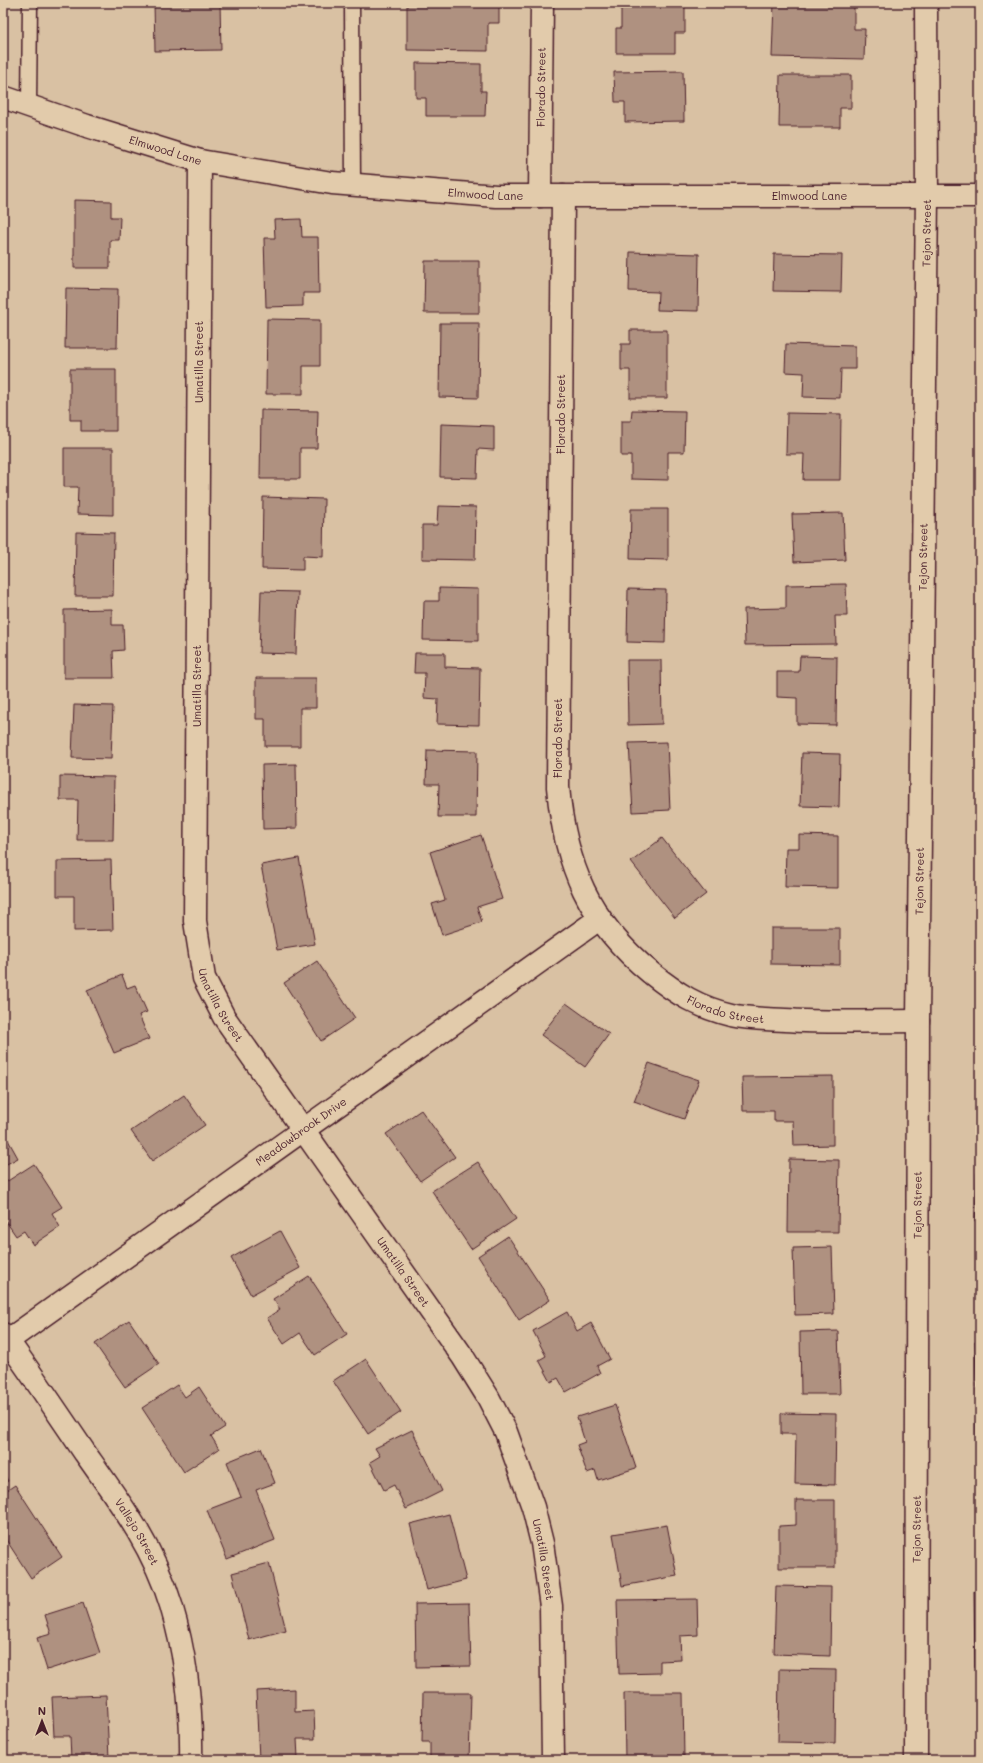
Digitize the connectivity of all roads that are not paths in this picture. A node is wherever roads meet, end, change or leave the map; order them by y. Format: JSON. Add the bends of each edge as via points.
{"nodes":[{"id":1,"x":30,"y":3,"type":"edge"},
{"id":2,"x":352,"y":3,"type":"edge"},
{"id":3,"x":542,"y":3,"type":"edge"},
{"id":4,"x":926,"y":3,"type":"edge"},
{"id":5,"x":3,"y":98,"type":"edge"},
{"id":6,"x":29,"y":106,"type":"junction"},
{"id":7,"x":200,"y":161,"type":"junction"},
{"id":8,"x":353,"y":185,"type":"junction"},
{"id":9,"x":540,"y":196,"type":"junction"},
{"id":10,"x":563,"y":196,"type":"junction"},
{"id":11,"x":927,"y":196,"type":"junction"},
{"id":12,"x":980,"y":196,"type":"edge"},
{"id":13,"x":599,"y":919,"type":"junction"},
{"id":14,"x":918,"y":1021,"type":"junction"},
{"id":15,"x":303,"y":1132,"type":"junction"},
{"id":16,"x":5,"y":1339,"type":"edge"},
{"id":17,"x":191,"y":1760,"type":"edge"},
{"id":18,"x":553,"y":1760,"type":"edge"},
{"id":19,"x":916,"y":1760,"type":"edge"}],
"edges":[{"from":1,"to":6,"type":"lane"},
{"from":2,"to":8,"type":"lane"},
{"from":3,"to":9,"type":"street","name":"Florado Street"},
{"from":4,"to":11,"type":"street","name":"Tejon Street"},
{"from":5,"to":6,"type":"street","name":"Elmwood Lane"},
{"from":6,"to":7,"type":"street","name":"Elmwood Lane"},
{"from":7,"to":8,"type":"street","name":"Elmwood Lane"},
{"from":7,"to":15,"type":"street","name":"Umatilla Street","via":[[196,928],[204,978],[212,996]]},
{"from":8,"to":9,"type":"street","name":"Elmwood Lane","via":[[496,196]]},
{"from":9,"to":10,"type":"street","name":"Elmwood Lane"},
{"from":10,"to":11,"type":"street","name":"Elmwood Lane"},
{"from":10,"to":13,"type":"street","name":"Florado Street","via":[[558,787],[560,812],[569,853],[582,888]]},
{"from":11,"to":12,"type":"street","name":"Elmwood Lane"},
{"from":11,"to":14,"type":"street","name":"Tejon Street"},
{"from":13,"to":14,"type":"street","name":"Florado Street","via":[[632,957],[675,992],[706,1007],[752,1018],[814,1022]]},
{"from":13,"to":15,"type":"street","name":"Meadowbrook Drive"},
{"from":14,"to":19,"type":"street","name":"Tejon Street"},
{"from":15,"to":16,"type":"street","name":"Meadowbrook Drive"},
{"from":15,"to":18,"type":"street","name":"Umatilla Street","via":[[463,1357],[506,1432],[533,1507],[542,1542],[551,1606]]},
{"from":16,"to":17,"type":"street","name":"Vallejo Street","via":[[132,1521],[154,1561],[171,1604],[183,1650],[189,1699]]}]}
